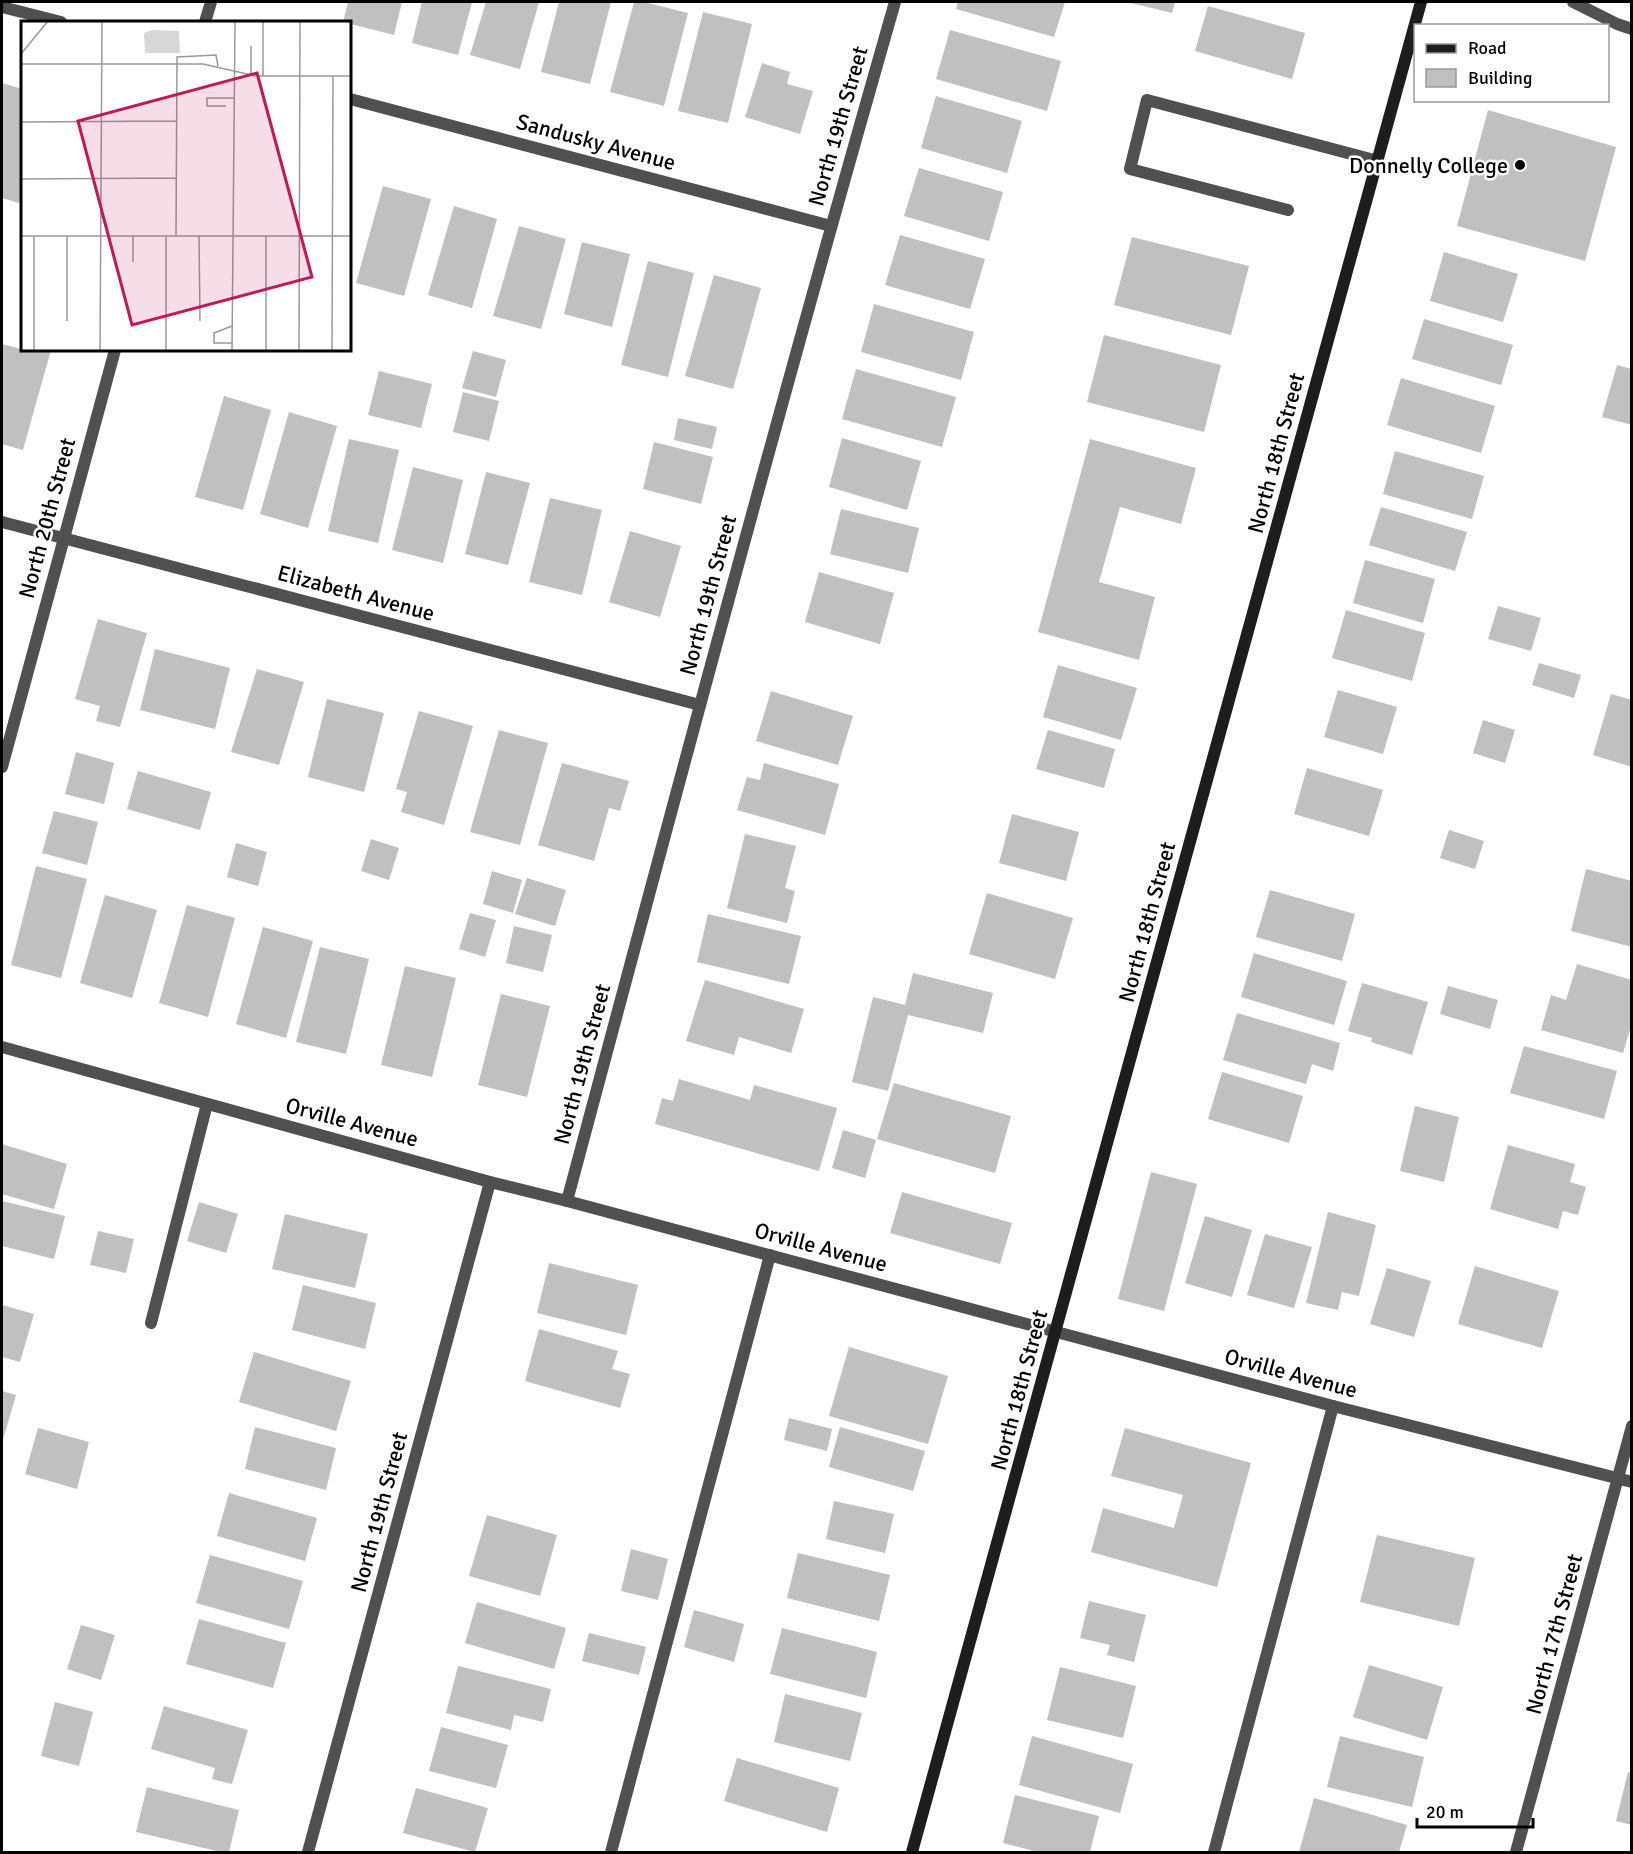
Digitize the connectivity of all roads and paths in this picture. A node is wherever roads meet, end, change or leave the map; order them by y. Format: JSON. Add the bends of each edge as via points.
{"nodes":[{"id":1,"x":211,"y":2,"type":"edge"},
{"id":2,"x":895,"y":2,"type":"edge"},
{"id":3,"x":1421,"y":2,"type":"edge"},
{"id":4,"x":1573,"y":2,"type":"edge"},
{"id":5,"x":2,"y":7,"type":"edge"},
{"id":6,"x":57,"y":21,"type":"edge"},
{"id":7,"x":205,"y":21,"type":"edge"},
{"id":8,"x":1415,"y":24,"type":"edge"},
{"id":9,"x":1414,"y":28,"type":"edge"},
{"id":10,"x":1632,"y":29,"type":"edge"},
{"id":11,"x":351,"y":99,"type":"edge"},
{"id":12,"x":1378,"y":161,"type":"junction"},
{"id":13,"x":1288,"y":210,"type":"dead end"},
{"id":14,"x":831,"y":226,"type":"junction"},
{"id":15,"x":115,"y":351,"type":"edge"},
{"id":16,"x":2,"y":522,"type":"edge"},
{"id":17,"x":63,"y":538,"type":"junction"},
{"id":18,"x":700,"y":705,"type":"junction"},
{"id":19,"x":2,"y":767,"type":"edge"},
{"id":20,"x":2,"y":1047,"type":"edge"},
{"id":21,"x":207,"y":1104,"type":"junction"},
{"id":22,"x":490,"y":1182,"type":"junction"},
{"id":23,"x":567,"y":1201,"type":"junction"},
{"id":24,"x":770,"y":1256,"type":"junction"},
{"id":25,"x":150,"y":1323,"type":"dead end"},
{"id":26,"x":1057,"y":1332,"type":"junction"},
{"id":27,"x":1334,"y":1407,"type":"junction"},
{"id":28,"x":1632,"y":1426,"type":"edge"},
{"id":29,"x":1617,"y":1478,"type":"junction"},
{"id":30,"x":1632,"y":1482,"type":"edge"},
{"id":31,"x":308,"y":1852,"type":"edge"},
{"id":32,"x":611,"y":1852,"type":"edge"},
{"id":33,"x":912,"y":1852,"type":"edge"},
{"id":34,"x":1214,"y":1852,"type":"edge"},
{"id":35,"x":1516,"y":1852,"type":"edge"}],
"edges":[{"from":1,"to":7,"type":"street"},
{"from":2,"to":14,"type":"street","name":"North 19th Street"},
{"from":3,"to":8,"type":"main road","name":"North 18th Street"},
{"from":4,"to":10,"type":"street"},
{"from":5,"to":6,"type":"street"},
{"from":9,"to":12,"type":"main road","name":"North 18th Street"},
{"from":11,"to":14,"type":"street","name":"Sandusky Avenue"},
{"from":12,"to":13,"type":"street","via":[[1147,100],[1130,169]]},
{"from":12,"to":26,"type":"main road","name":"North 18th Street"},
{"from":14,"to":18,"type":"street","name":"North 19th Street"},
{"from":15,"to":17,"type":"street","name":"North 20th Street"},
{"from":16,"to":17,"type":"street","name":"Elizabeth Avenue"},
{"from":17,"to":18,"type":"street","name":"Elizabeth Avenue"},
{"from":17,"to":19,"type":"street","name":"North 20th Street"},
{"from":18,"to":23,"type":"street","name":"North 19th Street"},
{"from":20,"to":21,"type":"street","name":"Orville Avenue"},
{"from":21,"to":22,"type":"street","name":"Orville Avenue"},
{"from":21,"to":25,"type":"street"},
{"from":22,"to":23,"type":"street","name":"Orville Avenue"},
{"from":22,"to":31,"type":"street","name":"North 19th Street"},
{"from":23,"to":24,"type":"street","name":"Orville Avenue"},
{"from":24,"to":26,"type":"street","name":"Orville Avenue"},
{"from":24,"to":32,"type":"street"},
{"from":26,"to":27,"type":"street","name":"Orville Avenue"},
{"from":26,"to":33,"type":"main road","name":"North 18th Street"},
{"from":27,"to":29,"type":"street","name":"Orville Avenue"},
{"from":27,"to":34,"type":"street"},
{"from":28,"to":29,"type":"street","name":"North 17th Street"},
{"from":29,"to":30,"type":"street","name":"Orville Avenue"},
{"from":29,"to":35,"type":"street","name":"North 17th Street"}]}
